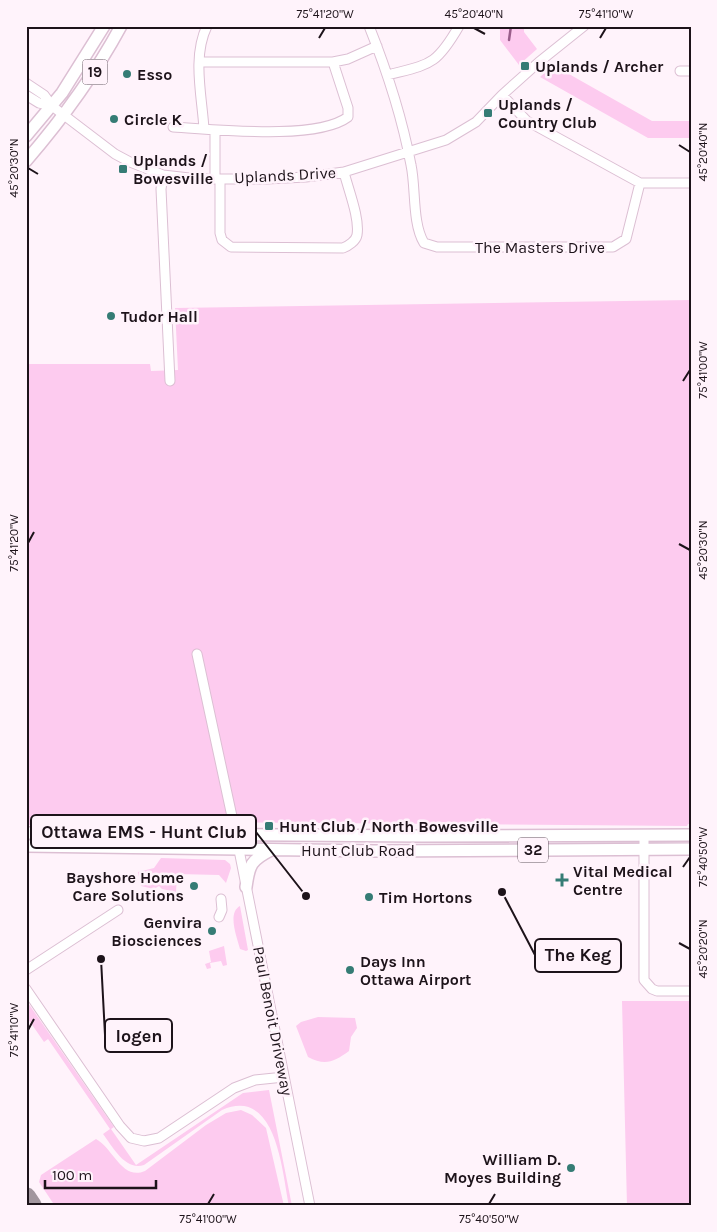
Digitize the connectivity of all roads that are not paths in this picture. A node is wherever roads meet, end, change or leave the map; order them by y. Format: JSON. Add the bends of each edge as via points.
{"nodes":[{"id":1,"x":104,"y":26,"type":"edge"},
{"id":2,"x":121,"y":26,"type":"edge"},
{"id":3,"x":207,"y":26,"type":"edge"},
{"id":4,"x":369,"y":26,"type":"edge"},
{"id":5,"x":458,"y":26,"type":"edge"},
{"id":6,"x":578,"y":28,"type":"edge"},
{"id":7,"x":377,"y":46,"type":"junction"},
{"id":8,"x":199,"y":62,"type":"junction"},
{"id":9,"x":334,"y":62,"type":"junction"},
{"id":10,"x":680,"y":71,"type":"dead end"},
{"id":11,"x":691,"y":71,"type":"edge"},
{"id":12,"x":388,"y":75,"type":"junction"},
{"id":13,"x":26,"y":83,"type":"edge"},
{"id":14,"x":26,"y":95,"type":"edge"},
{"id":15,"x":502,"y":95,"type":"junction"},
{"id":16,"x":52,"y":106,"type":"junction"},
{"id":17,"x":65,"y":115,"type":"junction"},
{"id":18,"x":173,"y":127,"type":"dead end"},
{"id":19,"x":204,"y":129,"type":"junction"},
{"id":20,"x":215,"y":131,"type":"junction"},
{"id":21,"x":26,"y":136,"type":"edge"},
{"id":22,"x":409,"y":152,"type":"junction"},
{"id":23,"x":26,"y":162,"type":"edge"},
{"id":24,"x":344,"y":172,"type":"junction"},
{"id":25,"x":163,"y":175,"type":"junction"},
{"id":26,"x":218,"y":179,"type":"junction"},
{"id":27,"x":640,"y":183,"type":"junction"},
{"id":28,"x":691,"y":183,"type":"edge"},
{"id":29,"x":170,"y":382,"type":"dead end"},
{"id":30,"x":197,"y":654,"type":"dead end"},
{"id":31,"x":26,"y":833,"type":"edge"},
{"id":32,"x":236,"y":835,"type":"junction"},
{"id":33,"x":691,"y":835,"type":"edge"},
{"id":34,"x":644,"y":836,"type":"junction"},
{"id":35,"x":26,"y":846,"type":"edge"},
{"id":36,"x":238,"y":848,"type":"junction"},
{"id":37,"x":271,"y":849,"type":"junction"},
{"id":38,"x":691,"y":849,"type":"edge"},
{"id":39,"x":644,"y":850,"type":"junction"},
{"id":40,"x":246,"y":887,"type":"junction"},
{"id":41,"x":223,"y":903,"type":"dead end"},
{"id":42,"x":118,"y":910,"type":"dead end"},
{"id":43,"x":219,"y":916,"type":"dead end"},
{"id":44,"x":26,"y":970,"type":"edge"},
{"id":45,"x":26,"y":989,"type":"edge"},
{"id":46,"x":691,"y":991,"type":"edge"},
{"id":47,"x":284,"y":1077,"type":"junction"},
{"id":48,"x":310,"y":1206,"type":"edge"}],
"edges":[{"from":1,"to":16,"type":"main road","number":"19"},
{"from":2,"to":17,"type":"main road","number":"19"},
{"from":3,"to":8,"type":"street"},
{"from":4,"to":7,"type":"street"},
{"from":5,"to":12,"type":"street","via":[[447,46],[433,61]]},
{"from":6,"to":15,"type":"street","name":"Uplands Drive"},
{"from":7,"to":9,"type":"street"},
{"from":7,"to":12,"type":"street"},
{"from":8,"to":9,"type":"street"},
{"from":8,"to":19,"type":"street"},
{"from":9,"to":20,"type":"street","via":[[348,108],[348,117],[341,122],[292,131]]},
{"from":10,"to":11,"type":"street"},
{"from":12,"to":22,"type":"street"},
{"from":13,"to":16,"type":"street","via":[[44,95]]},
{"from":14,"to":16,"type":"street"},
{"from":15,"to":22,"type":"street","name":"Uplands Drive","via":[[476,122],[446,140]]},
{"from":15,"to":27,"type":"street","via":[[527,121]]},
{"from":16,"to":17,"type":"street","name":"Uplands Drive"},
{"from":16,"to":21,"type":"main road","number":"19"},
{"from":17,"to":23,"type":"main road","number":"19"},
{"from":17,"to":25,"type":"street","name":"Uplands Drive","via":[[116,154]]},
{"from":18,"to":19,"type":"street"},
{"from":19,"to":20,"type":"street"},
{"from":20,"to":26,"type":"street"},
{"from":22,"to":24,"type":"street","name":"Uplands Drive"},
{"from":22,"to":27,"type":"street","name":"The Masters Drive","via":[[419,234],[424,243],[437,247],[613,246],[626,239]]},
{"from":24,"to":26,"type":"street","name":"Uplands Drive","via":[[267,179]]},
{"from":24,"to":26,"type":"street","via":[[357,236],[343,248],[231,247],[222,240],[220,233]]},
{"from":25,"to":26,"type":"street","name":"Uplands Drive"},
{"from":25,"to":29,"type":"street"},
{"from":27,"to":28,"type":"street"},
{"from":30,"to":32,"type":"street","name":"Paul Benoit Driveway"},
{"from":31,"to":32,"type":"main road","name":"Hunt Club Road","number":"32"},
{"from":32,"to":34,"type":"main road","name":"Hunt Club Road","number":"32"},
{"from":32,"to":36,"type":"street","name":"Paul Benoit Driveway"},
{"from":33,"to":34,"type":"main road","name":"Hunt Club Road","number":"32"},
{"from":34,"to":39,"type":"street"},
{"from":35,"to":36,"type":"main road","name":"Hunt Club Road","number":"32"},
{"from":36,"to":37,"type":"main road","name":"Hunt Club Road","number":"32"},
{"from":36,"to":40,"type":"street","name":"Paul Benoit Driveway"},
{"from":37,"to":39,"type":"main road","name":"Hunt Club Road","number":"32"},
{"from":37,"to":40,"type":"main road","via":[[254,860]]},
{"from":38,"to":39,"type":"main road","name":"Hunt Club Road","number":"32"},
{"from":39,"to":46,"type":"street","via":[[644,980],[657,991]]},
{"from":40,"to":47,"type":"street","name":"Paul Benoit Driveway"},
{"from":41,"to":43,"type":"street"},
{"from":42,"to":44,"type":"street"},
{"from":45,"to":47,"type":"street","via":[[131,1138],[144,1141],[159,1138],[234,1088],[254,1080]]},
{"from":47,"to":48,"type":"street","name":"Paul Benoit Driveway"}]}
